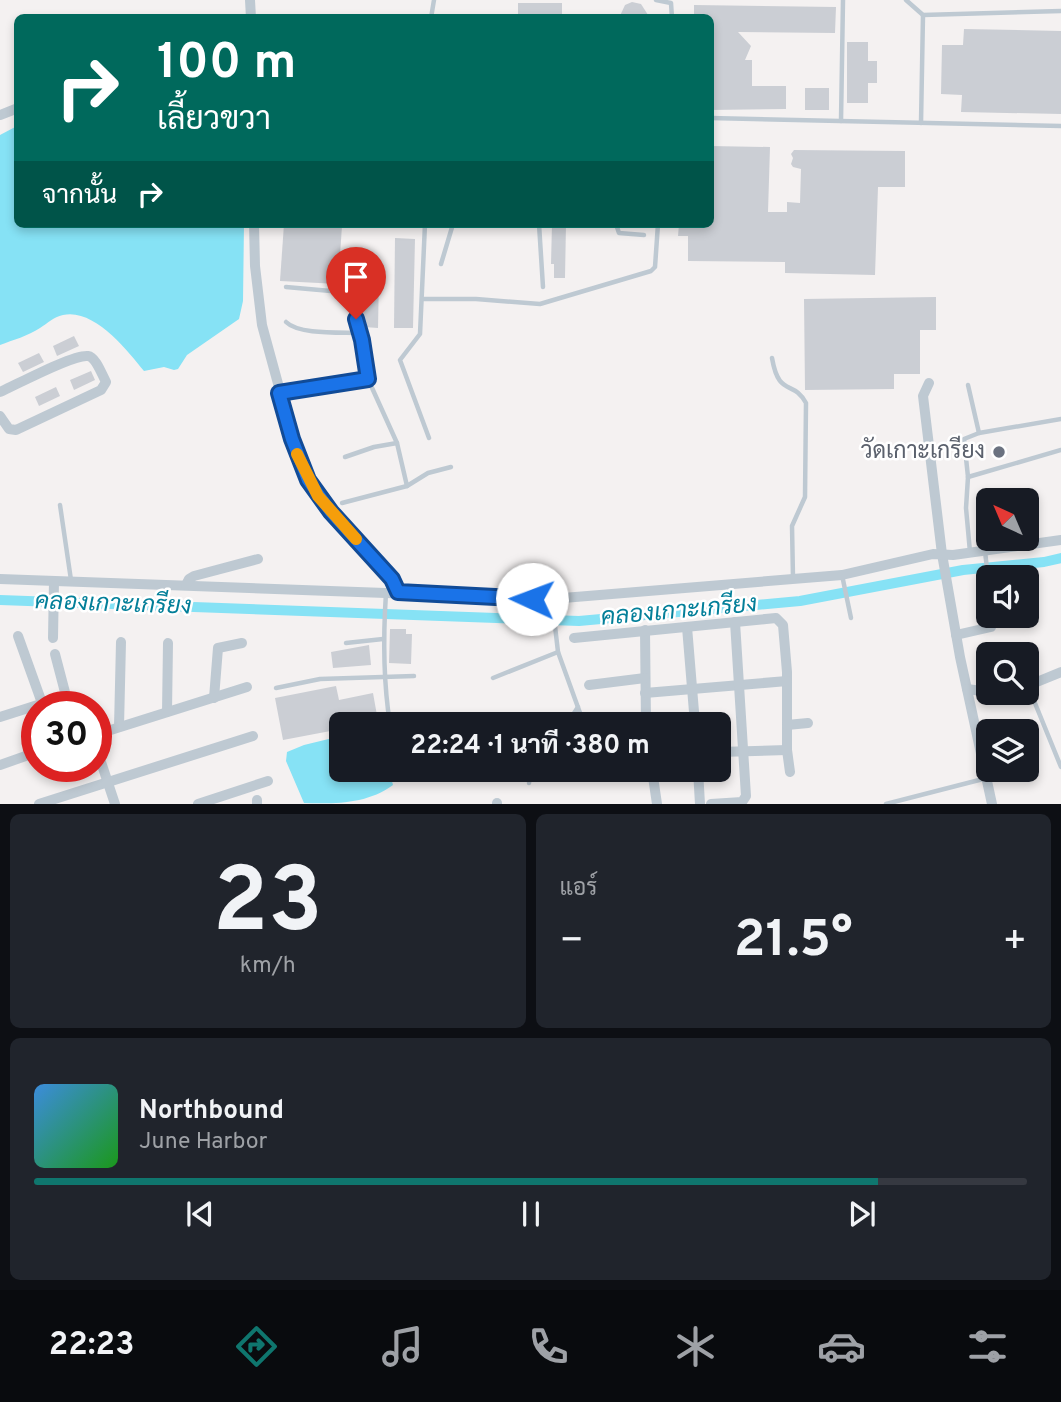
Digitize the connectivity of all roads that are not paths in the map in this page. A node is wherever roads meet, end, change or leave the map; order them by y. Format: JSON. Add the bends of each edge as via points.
{"nodes":[{"id":1,"x":656,"y":0,"type":"edge"},
{"id":2,"x":843,"y":0,"type":"edge"},
{"id":3,"x":906,"y":0,"type":"edge"},
{"id":4,"x":1061,"y":11,"type":"edge"},
{"id":5,"x":672,"y":14,"type":"edge"},
{"id":6,"x":923,"y":15,"type":"junction"},
{"id":7,"x":714,"y":118,"type":"edge"},
{"id":8,"x":841,"y":121,"type":"junction"},
{"id":9,"x":920,"y":123,"type":"junction"},
{"id":10,"x":1061,"y":126,"type":"edge"},
{"id":11,"x":254,"y":228,"type":"edge"},
{"id":12,"x":425,"y":228,"type":"edge"},
{"id":13,"x":452,"y":228,"type":"edge"},
{"id":14,"x":539,"y":228,"type":"edge"},
{"id":15,"x":617,"y":228,"type":"edge"},
{"id":16,"x":658,"y":228,"type":"edge"},
{"id":17,"x":644,"y":235,"type":"dead end"},
{"id":18,"x":441,"y":264,"type":"dead end"},
{"id":19,"x":355,"y":267,"type":"dead end"},
{"id":20,"x":286,"y":287,"type":"dead end"},
{"id":21,"x":543,"y":287,"type":"dead end"},
{"id":22,"x":353,"y":293,"type":"junction"},
{"id":23,"x":422,"y":299,"type":"junction"},
{"id":24,"x":286,"y":322,"type":"dead end"},
{"id":25,"x":360,"y":333,"type":"junction"},
{"id":26,"x":772,"y":358,"type":"dead end"},
{"id":27,"x":368,"y":379,"type":"junction"},
{"id":28,"x":929,"y":383,"type":"dead end"},
{"id":29,"x":968,"y":385,"type":"dead end"},
{"id":30,"x":0,"y":392,"type":"edge"},
{"id":31,"x":279,"y":393,"type":"junction"},
{"id":32,"x":0,"y":416,"type":"edge"},
{"id":33,"x":1061,"y":419,"type":"edge"},
{"id":34,"x":979,"y":433,"type":"junction"},
{"id":35,"x":429,"y":438,"type":"dead end"},
{"id":36,"x":397,"y":443,"type":"junction"},
{"id":37,"x":1061,"y":450,"type":"edge"},
{"id":38,"x":345,"y":457,"type":"dead end"},
{"id":39,"x":451,"y":467,"type":"dead end"},
{"id":40,"x":968,"y":477,"type":"junction"},
{"id":41,"x":407,"y":486,"type":"junction"},
{"id":42,"x":342,"y":503,"type":"dead end"},
{"id":43,"x":60,"y":505,"type":"dead end"},
{"id":44,"x":1061,"y":540,"type":"edge"},
{"id":45,"x":970,"y":553,"type":"junction"},
{"id":46,"x":985,"y":554,"type":"junction"},
{"id":47,"x":943,"y":558,"type":"junction"},
{"id":48,"x":258,"y":559,"type":"dead end"},
{"id":49,"x":986,"y":565,"type":"edge"},
{"id":50,"x":0,"y":579,"type":"edge"},
{"id":51,"x":793,"y":579,"type":"junction"},
{"id":52,"x":843,"y":579,"type":"junction"},
{"id":53,"x":71,"y":581,"type":"junction"},
{"id":54,"x":53,"y":585,"type":"junction"},
{"id":55,"x":186,"y":586,"type":"junction"},
{"id":56,"x":398,"y":592,"type":"junction"},
{"id":57,"x":386,"y":596,"type":"junction"},
{"id":58,"x":551,"y":599,"type":"junction"},
{"id":59,"x":851,"y":618,"type":"dead end"},
{"id":60,"x":735,"y":622,"type":"junction"},
{"id":61,"x":687,"y":627,"type":"junction"},
{"id":62,"x":986,"y":628,"type":"edge"},
{"id":63,"x":645,"y":630,"type":"junction"},
{"id":64,"x":956,"y":635,"type":"junction"},
{"id":65,"x":18,"y":636,"type":"dead end"},
{"id":66,"x":53,"y":638,"type":"dead end"},
{"id":67,"x":574,"y":638,"type":"dead end"},
{"id":68,"x":383,"y":639,"type":"junction"},
{"id":69,"x":121,"y":642,"type":"dead end"},
{"id":70,"x":168,"y":643,"type":"dead end"},
{"id":71,"x":242,"y":643,"type":"dead end"},
{"id":72,"x":346,"y":643,"type":"dead end"},
{"id":73,"x":558,"y":652,"type":"junction"},
{"id":74,"x":55,"y":654,"type":"dead end"},
{"id":75,"x":1061,"y":672,"type":"edge"},
{"id":76,"x":414,"y":676,"type":"dead end"},
{"id":77,"x":384,"y":678,"type":"junction"},
{"id":78,"x":493,"y":678,"type":"dead end"},
{"id":79,"x":645,"y":678,"type":"junction"},
{"id":80,"x":788,"y":681,"type":"junction"},
{"id":81,"x":1039,"y":681,"type":"edge"},
{"id":82,"x":589,"y":685,"type":"dead end"},
{"id":83,"x":740,"y":685,"type":"junction"},
{"id":84,"x":247,"y":687,"type":"dead end"},
{"id":85,"x":276,"y":688,"type":"dead end"},
{"id":86,"x":967,"y":689,"type":"junction"},
{"id":87,"x":692,"y":690,"type":"junction"},
{"id":88,"x":976,"y":690,"type":"edge"},
{"id":89,"x":38,"y":691,"type":"edge"},
{"id":90,"x":65,"y":691,"type":"edge"},
{"id":91,"x":645,"y":693,"type":"junction"},
{"id":92,"x":214,"y":698,"type":"junction"},
{"id":93,"x":1035,"y":705,"type":"edge"},
{"id":94,"x":578,"y":706,"type":"junction"},
{"id":95,"x":21,"y":710,"type":"edge"},
{"id":96,"x":167,"y":712,"type":"junction"},
{"id":97,"x":388,"y":712,"type":"edge"},
{"id":98,"x":574,"y":712,"type":"edge"},
{"id":99,"x":580,"y":712,"type":"edge"},
{"id":100,"x":646,"y":712,"type":"edge"},
{"id":101,"x":694,"y":712,"type":"edge"},
{"id":102,"x":0,"y":717,"type":"edge"},
{"id":103,"x":808,"y":723,"type":"dead end"},
{"id":104,"x":787,"y":725,"type":"junction"},
{"id":105,"x":119,"y":727,"type":"junction"},
{"id":106,"x":112,"y":729,"type":"edge"},
{"id":107,"x":976,"y":729,"type":"edge"},
{"id":108,"x":253,"y":736,"type":"dead end"},
{"id":109,"x":745,"y":750,"type":"junction"},
{"id":110,"x":787,"y":750,"type":"junction"},
{"id":111,"x":731,"y":751,"type":"edge"},
{"id":112,"x":21,"y":758,"type":"edge"},
{"id":113,"x":0,"y":765,"type":"edge"},
{"id":114,"x":1061,"y":767,"type":"edge"},
{"id":115,"x":790,"y":772,"type":"dead end"},
{"id":116,"x":112,"y":781,"type":"edge"},
{"id":117,"x":976,"y":781,"type":"edge"},
{"id":118,"x":108,"y":782,"type":"joint"},
{"id":119,"x":268,"y":782,"type":"dead end"},
{"id":120,"x":653,"y":782,"type":"edge"},
{"id":121,"x":698,"y":782,"type":"edge"},
{"id":122,"x":988,"y":782,"type":"edge"},
{"id":123,"x":38,"y":803,"type":"edge"},
{"id":124,"x":115,"y":803,"type":"edge"},
{"id":125,"x":198,"y":803,"type":"edge"},
{"id":126,"x":656,"y":803,"type":"edge"},
{"id":127,"x":699,"y":803,"type":"edge"},
{"id":128,"x":711,"y":803,"type":"edge"},
{"id":129,"x":729,"y":803,"type":"edge"},
{"id":130,"x":886,"y":803,"type":"edge"},
{"id":131,"x":992,"y":803,"type":"edge"}],
"edges":[{"from":1,"to":5,"type":"lane","via":[[671,3]]},
{"from":2,"to":8,"type":"lane"},
{"from":3,"to":6,"type":"lane"},
{"from":4,"to":6,"type":"lane"},
{"from":6,"to":9,"type":"lane"},
{"from":7,"to":8,"type":"lane"},
{"from":8,"to":9,"type":"lane"},
{"from":9,"to":10,"type":"lane"},
{"from":11,"to":31,"type":"street","via":[[262,325]]},
{"from":12,"to":23,"type":"lane"},
{"from":13,"to":18,"type":"lane"},
{"from":14,"to":21,"type":"lane"},
{"from":15,"to":17,"type":"lane","via":[[619,233]]},
{"from":16,"to":23,"type":"lane","via":[[651,271],[540,304]]},
{"from":19,"to":22,"type":"lane"},
{"from":20,"to":22,"type":"lane"},
{"from":22,"to":25,"type":"lane"},
{"from":23,"to":35,"type":"lane","via":[[420,334],[400,360]]},
{"from":24,"to":25,"type":"lane","via":[[301,330]]},
{"from":25,"to":27,"type":"lane"},
{"from":26,"to":51,"type":"lane","via":[[781,385],[801,393],[806,403],[805,497],[792,526]]},
{"from":27,"to":31,"type":"lane"},
{"from":27,"to":36,"type":"lane"},
{"from":28,"to":47,"type":"street","via":[[923,396]]},
{"from":29,"to":34,"type":"lane"},
{"from":30,"to":32,"type":"street","via":[[89,356],[106,382],[101,390],[16,430],[9,429]]},
{"from":31,"to":56,"type":"street","via":[[298,457],[313,488],[392,579]]},
{"from":33,"to":34,"type":"lane"},
{"from":34,"to":40,"type":"lane","via":[[963,441]]},
{"from":36,"to":38,"type":"lane"},
{"from":36,"to":41,"type":"lane"},
{"from":37,"to":40,"type":"lane"},
{"from":39,"to":41,"type":"lane","via":[[428,473]]},
{"from":40,"to":45,"type":"lane"},
{"from":41,"to":42,"type":"lane"},
{"from":43,"to":53,"type":"lane"},
{"from":44,"to":46,"type":"street"},
{"from":45,"to":46,"type":"street"},
{"from":45,"to":47,"type":"street"},
{"from":46,"to":49,"type":"lane"},
{"from":47,"to":52,"type":"street","via":[[933,554]]},
{"from":47,"to":64,"type":"street"},
{"from":48,"to":55,"type":"street","via":[[194,576]]},
{"from":50,"to":54,"type":"street"},
{"from":51,"to":52,"type":"street"},
{"from":51,"to":58,"type":"street"},
{"from":52,"to":59,"type":"lane"},
{"from":53,"to":54,"type":"street"},
{"from":53,"to":55,"type":"street"},
{"from":54,"to":66,"type":"street"},
{"from":55,"to":57,"type":"street"},
{"from":56,"to":57,"type":"street"},
{"from":56,"to":58,"type":"street"},
{"from":57,"to":68,"type":"lane"},
{"from":58,"to":73,"type":"lane"},
{"from":60,"to":61,"type":"street"},
{"from":60,"to":80,"type":"street","via":[[776,618],[781,622]]},
{"from":60,"to":83,"type":"street"},
{"from":61,"to":63,"type":"street"},
{"from":61,"to":87,"type":"street"},
{"from":62,"to":64,"type":"street"},
{"from":63,"to":67,"type":"street"},
{"from":63,"to":79,"type":"street"},
{"from":64,"to":86,"type":"street"},
{"from":65,"to":89,"type":"street"},
{"from":68,"to":72,"type":"lane"},
{"from":68,"to":77,"type":"lane"},
{"from":69,"to":105,"type":"street"},
{"from":70,"to":96,"type":"street"},
{"from":71,"to":92,"type":"street","via":[[218,649]]},
{"from":73,"to":78,"type":"lane"},
{"from":73,"to":94,"type":"lane"},
{"from":74,"to":90,"type":"street"},
{"from":75,"to":81,"type":"street"},
{"from":76,"to":77,"type":"lane"},
{"from":77,"to":85,"type":"lane","via":[[320,679]]},
{"from":77,"to":97,"type":"lane"},
{"from":79,"to":82,"type":"street"},
{"from":79,"to":91,"type":"street"},
{"from":80,"to":83,"type":"street"},
{"from":80,"to":104,"type":"street"},
{"from":83,"to":87,"type":"street"},
{"from":83,"to":109,"type":"street"},
{"from":84,"to":92,"type":"street"},
{"from":86,"to":88,"type":"street"},
{"from":86,"to":107,"type":"street"},
{"from":87,"to":91,"type":"street"},
{"from":87,"to":101,"type":"street"},
{"from":91,"to":100,"type":"street"},
{"from":92,"to":96,"type":"street"},
{"from":93,"to":114,"type":"lane"},
{"from":94,"to":98,"type":"lane"},
{"from":94,"to":99,"type":"lane"},
{"from":95,"to":102,"type":"street"},
{"from":96,"to":105,"type":"street"},
{"from":103,"to":104,"type":"street"},
{"from":104,"to":110,"type":"street"},
{"from":105,"to":106,"type":"street"},
{"from":108,"to":116,"type":"street"},
{"from":109,"to":110,"type":"street"},
{"from":109,"to":111,"type":"street"},
{"from":109,"to":129,"type":"street","via":[[746,796],[742,802]]},
{"from":110,"to":115,"type":"street"},
{"from":112,"to":113,"type":"street"},
{"from":117,"to":130,"type":"lane"},
{"from":118,"to":123,"type":"street"},
{"from":118,"to":124,"type":"street"},
{"from":119,"to":125,"type":"street"},
{"from":120,"to":126,"type":"street"},
{"from":121,"to":127,"type":"street"},
{"from":122,"to":131,"type":"street"},
{"from":128,"to":129,"type":"street"}]}
